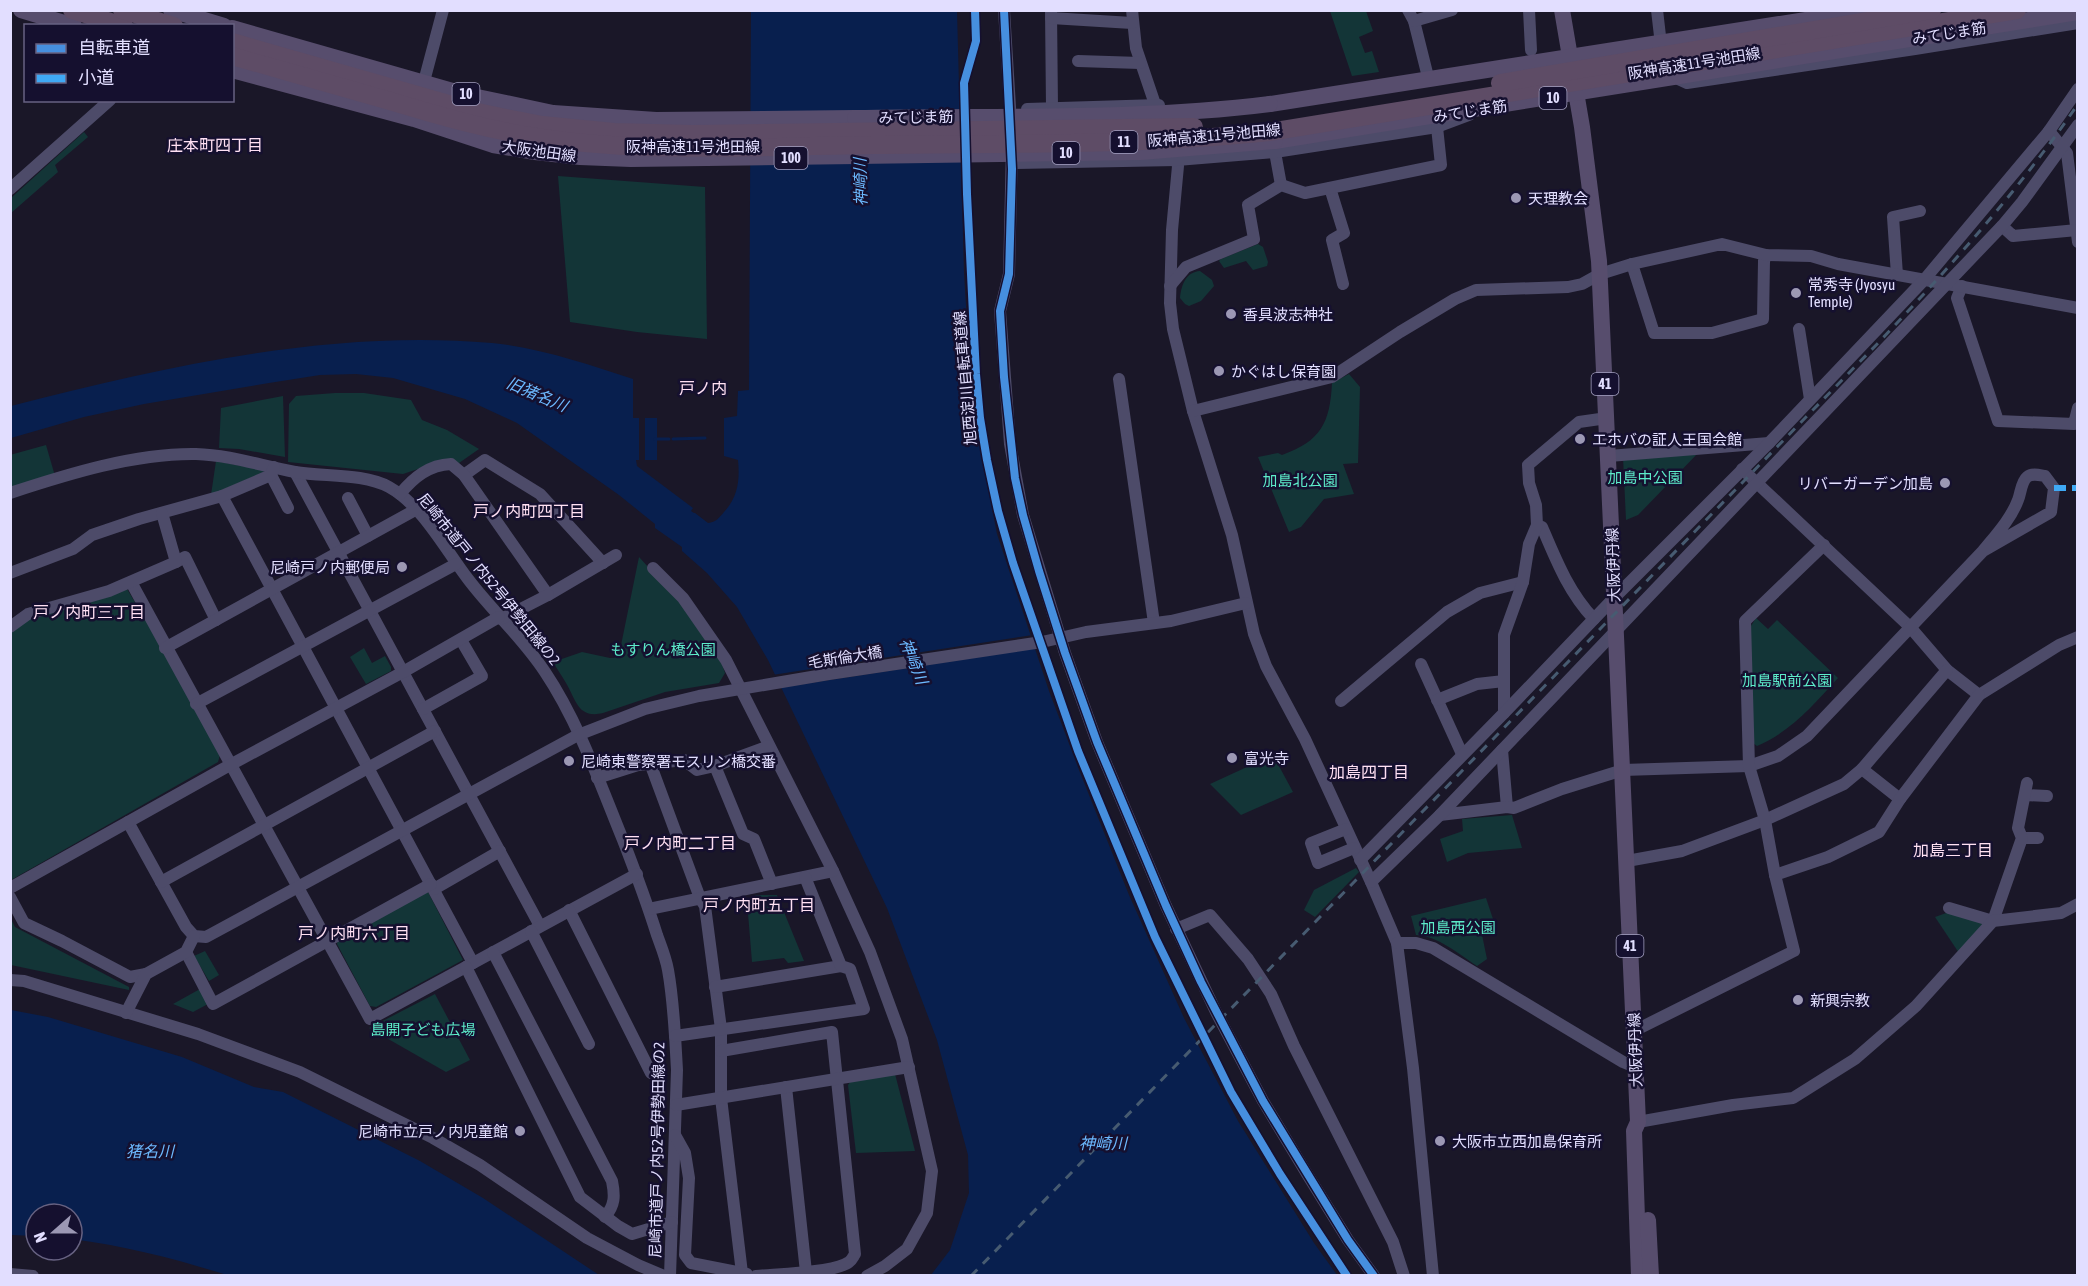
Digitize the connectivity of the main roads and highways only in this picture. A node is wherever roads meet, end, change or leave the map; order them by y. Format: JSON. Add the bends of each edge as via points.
{"nodes":[{"id":1,"x":21,"y":10,"type":"edge"},
{"id":2,"x":72,"y":10,"type":"edge"},
{"id":3,"x":122,"y":10,"type":"edge"},
{"id":4,"x":1562,"y":10,"type":"edge"},
{"id":5,"x":1869,"y":10,"type":"edge"},
{"id":6,"x":1932,"y":10,"type":"edge"},
{"id":7,"x":2017,"y":10,"type":"edge"},
{"id":8,"x":171,"y":11,"type":"edge"},
{"id":9,"x":2078,"y":12,"type":"edge"},
{"id":10,"x":1821,"y":14,"type":"edge"},
{"id":11,"x":67,"y":24,"type":"edge"},
{"id":12,"x":118,"y":24,"type":"edge"},
{"id":13,"x":168,"y":24,"type":"edge"},
{"id":14,"x":217,"y":24,"type":"edge"},
{"id":15,"x":234,"y":29,"type":"edge"},
{"id":16,"x":234,"y":43,"type":"edge"},
{"id":17,"x":234,"y":57,"type":"edge"},
{"id":18,"x":1570,"y":57,"type":"junction"},
{"id":19,"x":234,"y":71,"type":"edge"},
{"id":20,"x":1575,"y":94,"type":"junction"},
{"id":21,"x":857,"y":156,"type":"joint"},
{"id":22,"x":1638,"y":1122,"type":"junction"},
{"id":23,"x":1639,"y":1275,"type":"edge"},
{"id":24,"x":1651,"y":1275,"type":"edge"}],
"edges":[{"from":1,"to":11,"type":"main road"},
{"from":2,"to":12,"type":"highway"},
{"from":3,"to":13,"type":"highway","bridge":true},
{"from":4,"to":18,"type":"main road","name":"大阪伊丹線","number":"41"},
{"from":5,"to":10,"type":"main road","name":"みてじま筋"},
{"from":6,"to":16,"type":"highway","name":"阪神高速11号池田線","number":"11","bridge":true,"via":[[1270,120],[1190,128],[692,134],[578,129],[473,111]]},
{"from":7,"to":17,"type":"highway","name":"阪神高速11号池田線","number":"11","bridge":true,"via":[[1291,129],[1180,140],[615,146],[542,138],[471,123]]},
{"from":8,"to":14,"type":"main road"},
{"from":9,"to":20,"type":"main road","name":"みてじま筋","number":"10"},
{"from":10,"to":18,"type":"main road","name":"みてじま筋"},
{"from":15,"to":18,"type":"main road","name":"みてじま筋","number":"10","bridge":true,"via":[[507,104],[553,113],[656,120],[1118,115],[1233,109]]},
{"from":18,"to":20,"type":"main road","name":"大阪伊丹線","number":"41"},
{"from":19,"to":21,"type":"main road","name":"大阪池田線","number":"100","via":[[493,144],[535,152],[688,159]]},
{"from":20,"to":21,"type":"main road","name":"みてじま筋","number":"10","bridge":true,"via":[[1275,147]]},
{"from":20,"to":22,"type":"main road","name":"大阪伊丹線","number":"41","via":[[1598,236]]},
{"from":22,"to":23,"type":"main road","name":"大阪伊丹線","number":"41","via":[[1634,1131]]},
{"from":22,"to":24,"type":"main road","name":"大阪伊丹線","number":"41","via":[[1643,1131]]}]}
